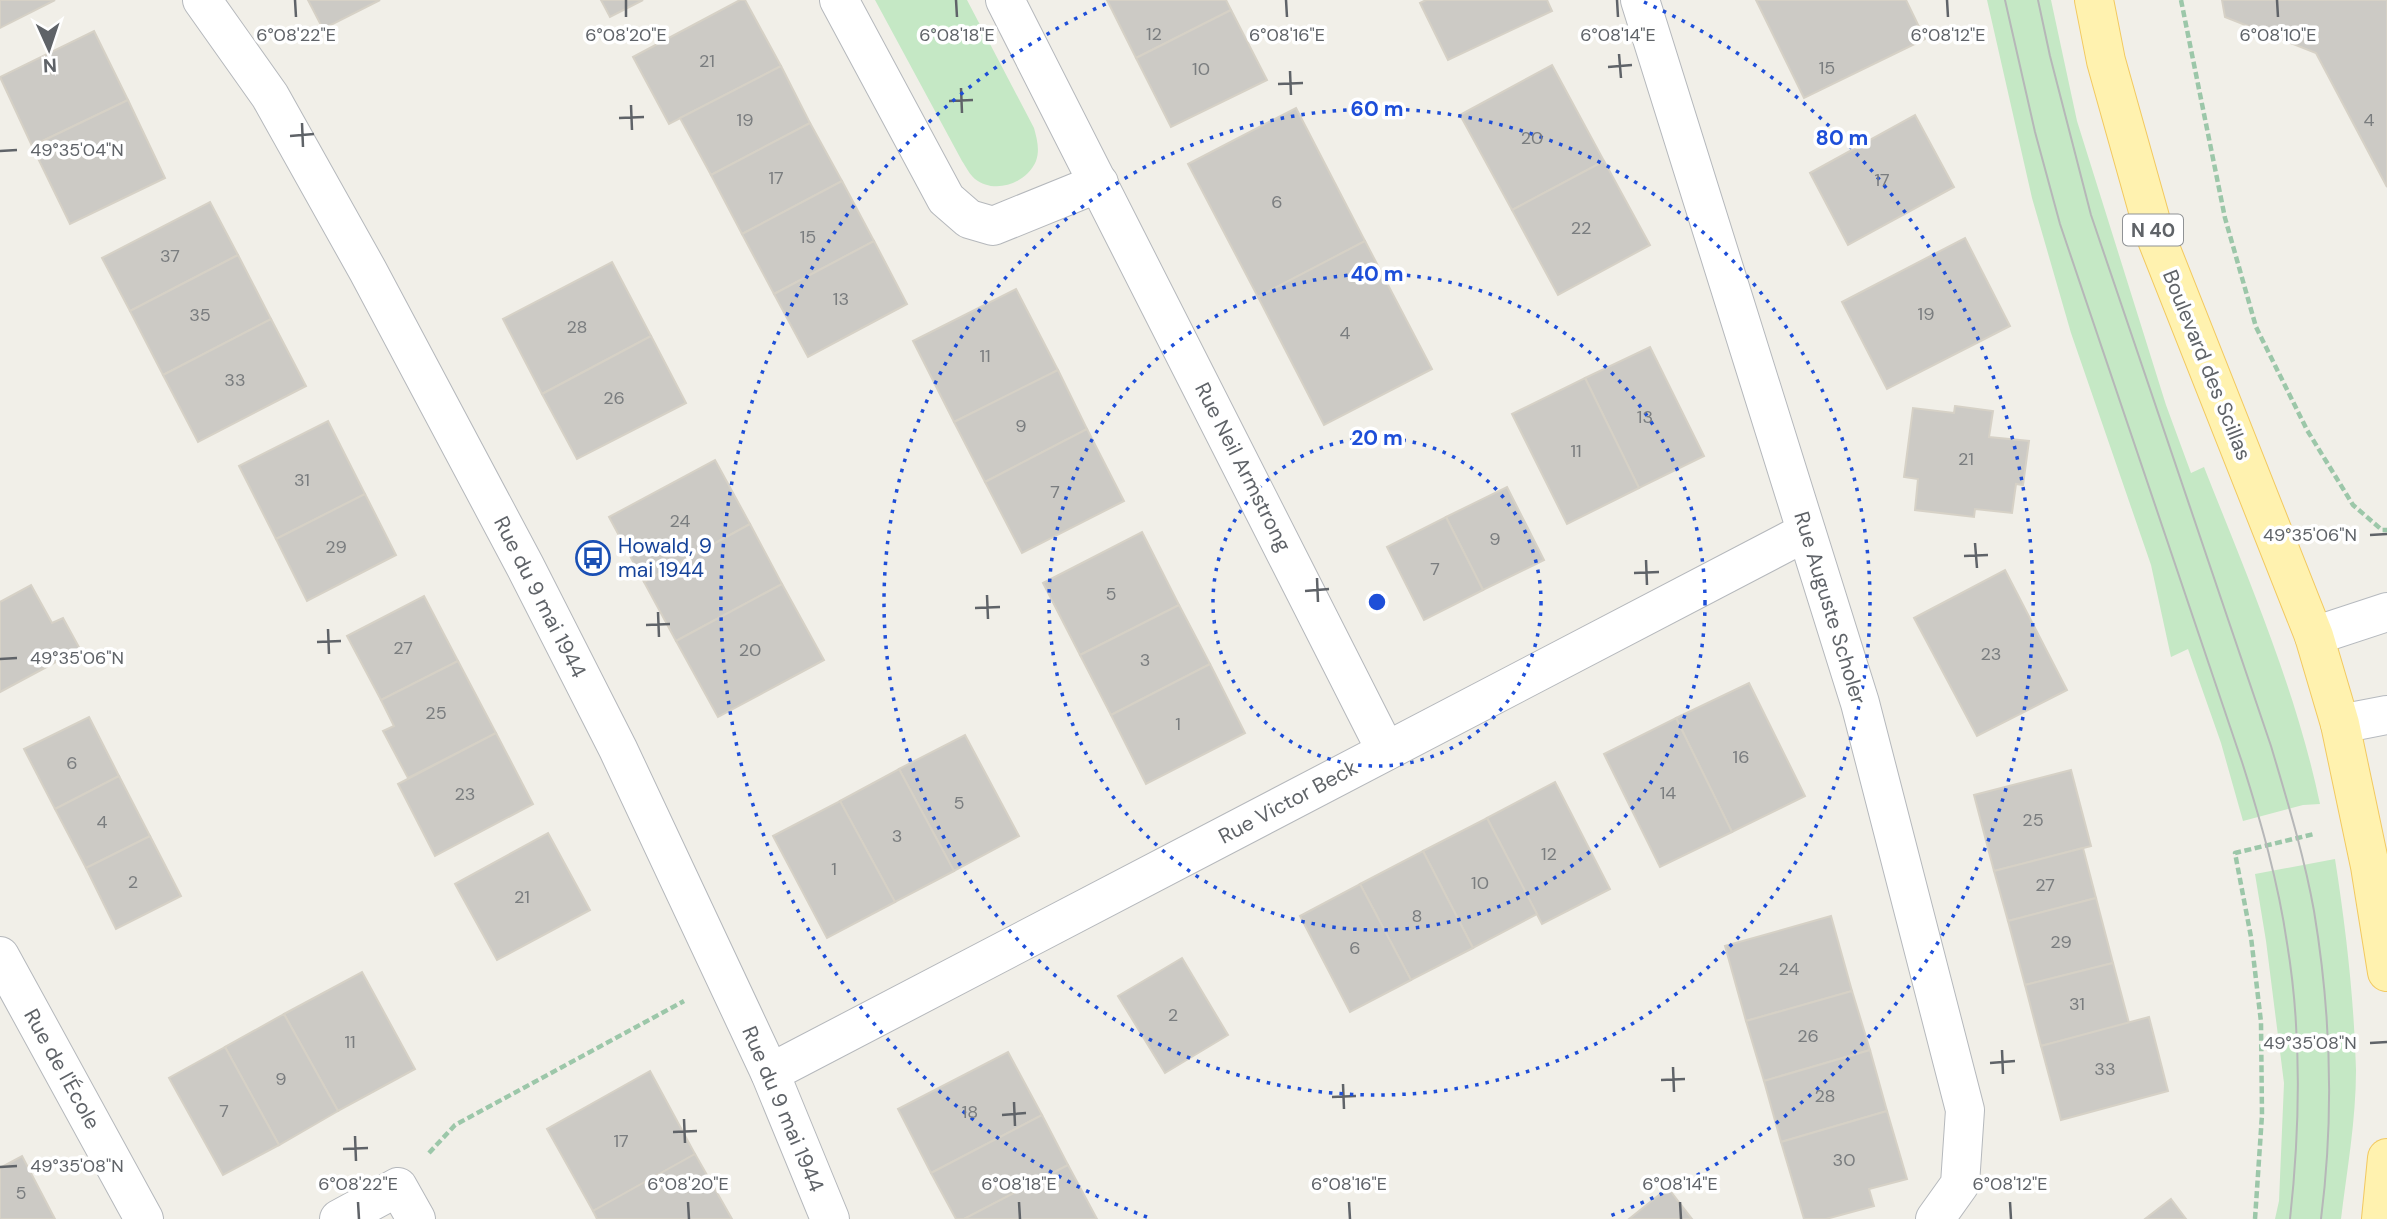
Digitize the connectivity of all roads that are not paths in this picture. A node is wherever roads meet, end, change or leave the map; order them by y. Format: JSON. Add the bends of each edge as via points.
{"nodes":[{"id":1,"x":202,"y":0,"type":"edge"},
{"id":2,"x":839,"y":0,"type":"edge"},
{"id":3,"x":1004,"y":0,"type":"edge"},
{"id":4,"x":1640,"y":0,"type":"edge"},
{"id":5,"x":2094,"y":0,"type":"edge"},
{"id":6,"x":1099,"y":183,"type":"junction"},
{"id":7,"x":1806,"y":532,"type":"junction"},
{"id":8,"x":2387,"y":612,"type":"edge"},
{"id":9,"x":2314,"y":636,"type":"junction"},
{"id":10,"x":2387,"y":715,"type":"edge"},
{"id":11,"x":2340,"y":724,"type":"junction"},
{"id":12,"x":1386,"y":751,"type":"junction"},
{"id":13,"x":0,"y":956,"type":"edge"},
{"id":14,"x":2387,"y":972,"type":"edge"},
{"id":15,"x":770,"y":1073,"type":"junction"},
{"id":16,"x":2387,"y":1158,"type":"edge"},
{"id":17,"x":407,"y":1203,"type":"edge"},
{"id":18,"x":144,"y":1219,"type":"edge"},
{"id":19,"x":339,"y":1219,"type":"edge"},
{"id":20,"x":830,"y":1219,"type":"edge"},
{"id":21,"x":1935,"y":1219,"type":"edge"},
{"id":22,"x":2381,"y":1219,"type":"edge"}],
"edges":[{"from":1,"to":15,"type":"street","name":"Rue du 9 mai 1944","via":[[270,96],[369,271],[612,737]]},
{"from":2,"to":6,"type":"street","via":[[946,199],[969,219],[993,226]]},
{"from":3,"to":6,"type":"street","name":"Rue Neil Armstrong"},
{"from":4,"to":7,"type":"street","name":"Rue Auguste Scholer"},
{"from":5,"to":9,"type":"main road","name":"Boulevard des Scillas","number":"N 40","via":[[2106,61],[2154,232]]},
{"from":6,"to":12,"type":"street","name":"Rue Neil Armstrong"},
{"from":7,"to":12,"type":"street","name":"Rue Victor Beck"},
{"from":7,"to":21,"type":"street","name":"Rue Auguste Scholer","via":[[1860,703],[1965,1110],[1960,1184]]},
{"from":8,"to":9,"type":"street"},
{"from":9,"to":11,"type":"main road","name":"Boulevard des Scillas","number":"N 40"},
{"from":10,"to":11,"type":"street"},
{"from":11,"to":14,"type":"main road","number":"N 40"},
{"from":12,"to":15,"type":"street","name":"Rue Victor Beck"},
{"from":13,"to":18,"type":"street","name":"Rue de l'École"},
{"from":15,"to":20,"type":"street","name":"Rue du 9 mai 1944"},
{"from":16,"to":22,"type":"main road"},
{"from":17,"to":19,"type":"street"}]}
